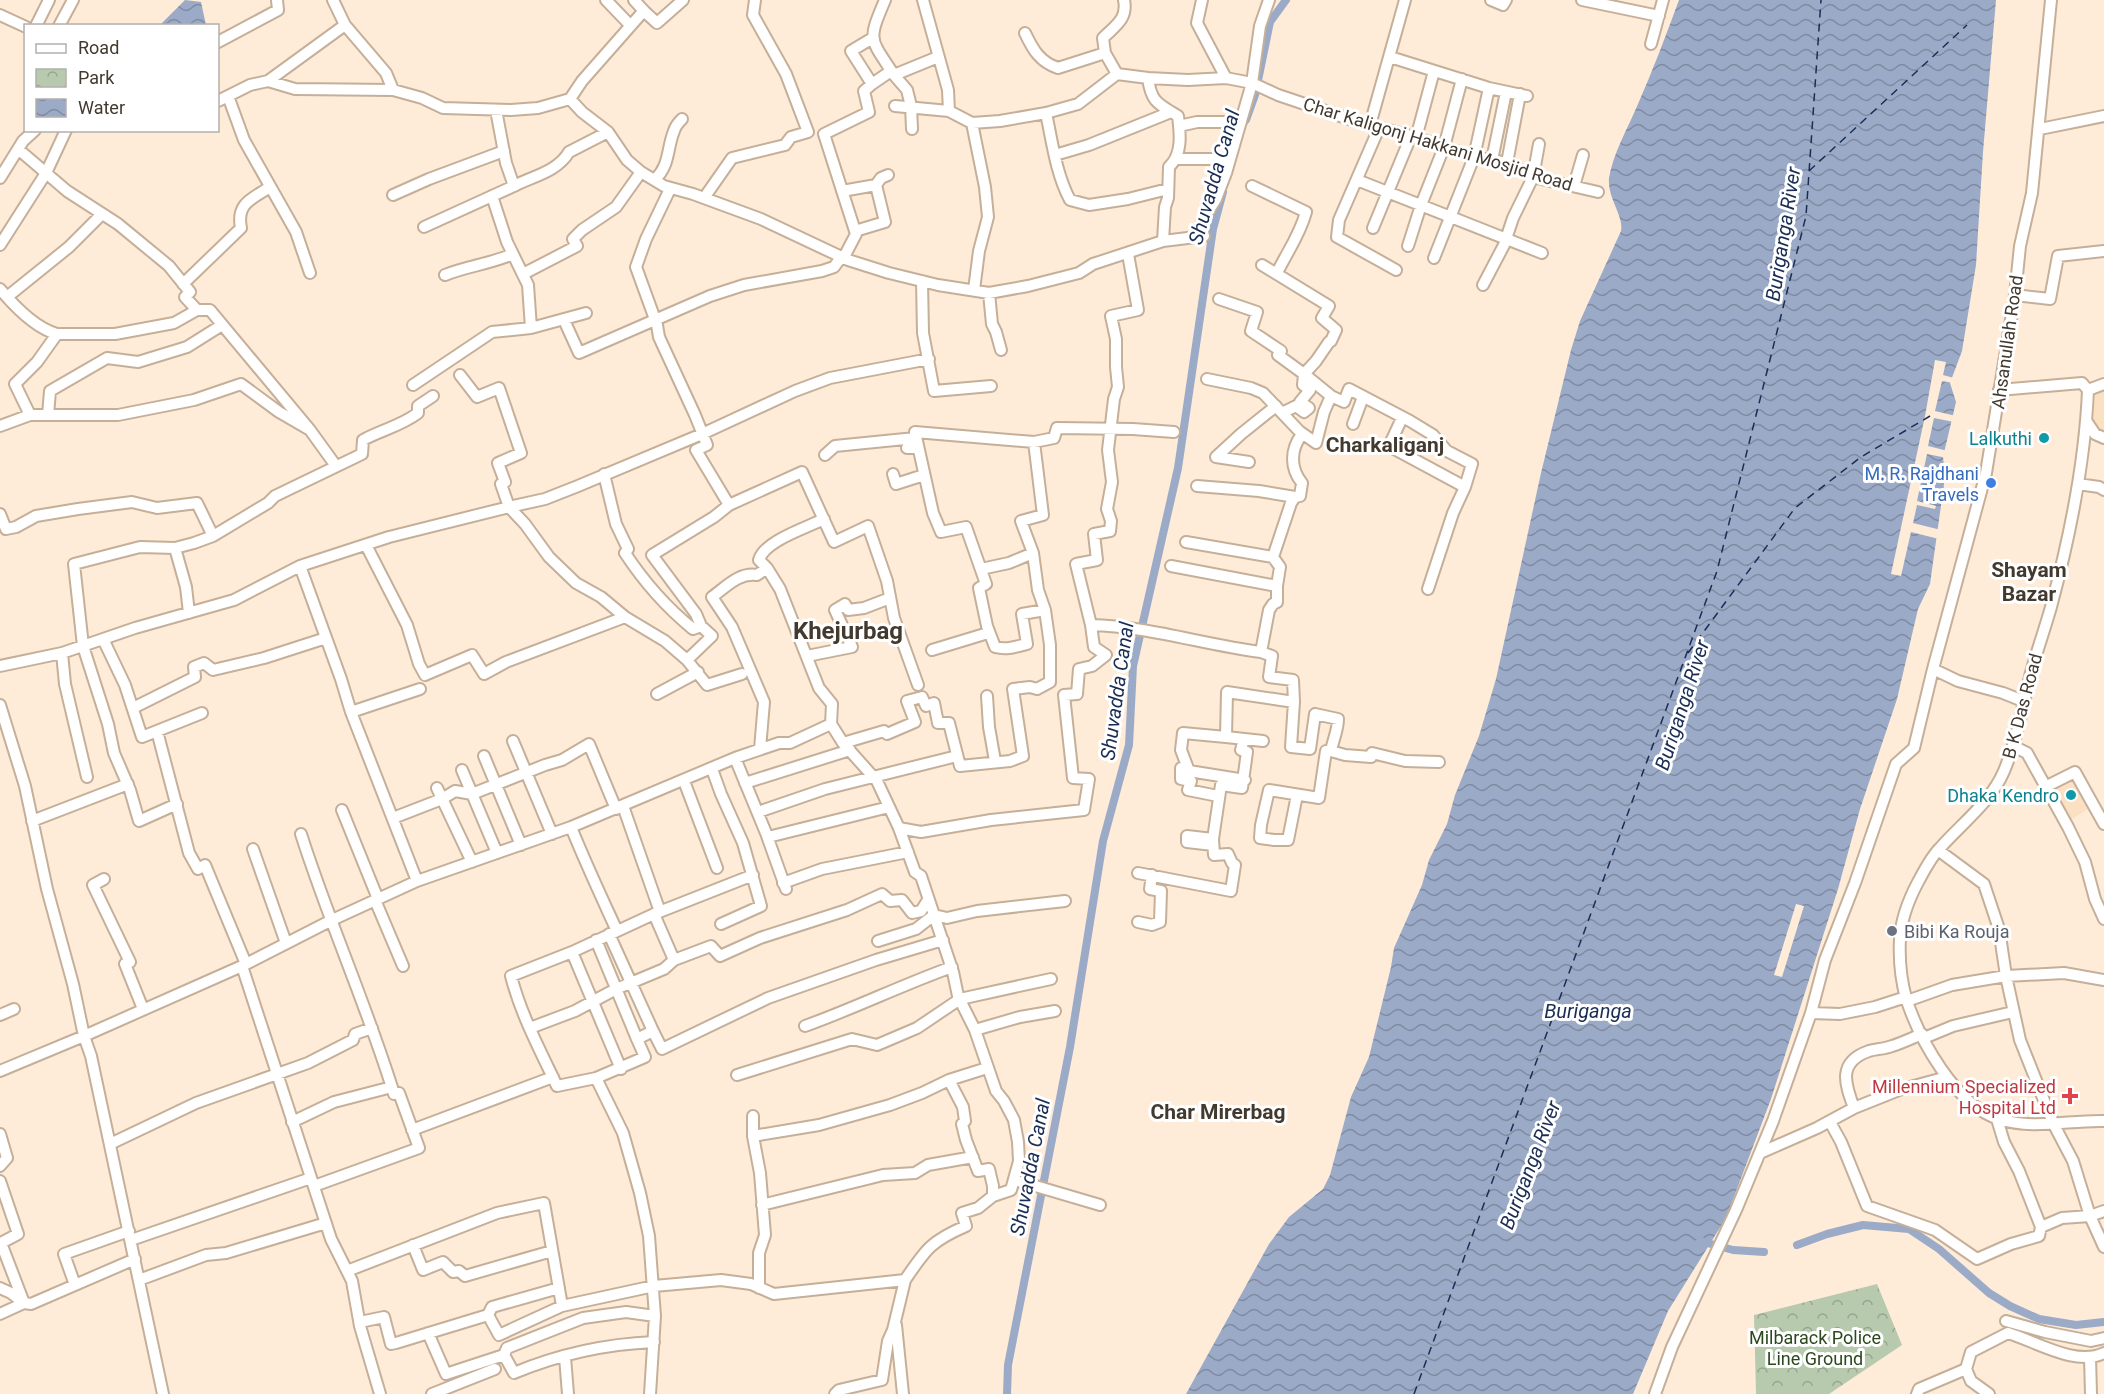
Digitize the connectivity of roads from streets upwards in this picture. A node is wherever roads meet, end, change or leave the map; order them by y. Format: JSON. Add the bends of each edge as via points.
{"nodes":[{"id":1,"x":49,"y":0,"type":"edge"},
{"id":2,"x":73,"y":0,"type":"edge"},
{"id":3,"x":277,"y":0,"type":"edge"},
{"id":4,"x":333,"y":0,"type":"edge"},
{"id":5,"x":606,"y":0,"type":"edge"},
{"id":6,"x":634,"y":0,"type":"edge"},
{"id":7,"x":683,"y":0,"type":"edge"},
{"id":8,"x":755,"y":0,"type":"edge"},
{"id":9,"x":885,"y":0,"type":"edge"},
{"id":10,"x":923,"y":0,"type":"edge"},
{"id":11,"x":1124,"y":0,"type":"edge"},
{"id":12,"x":1202,"y":0,"type":"edge"},
{"id":13,"x":1269,"y":0,"type":"edge"},
{"id":14,"x":1405,"y":0,"type":"edge"},
{"id":15,"x":1491,"y":0,"type":"edge"},
{"id":16,"x":1506,"y":0,"type":"edge"},
{"id":17,"x":1582,"y":0,"type":"edge"},
{"id":18,"x":1663,"y":0,"type":"edge"},
{"id":19,"x":2051,"y":0,"type":"edge"},
{"id":20,"x":645,"y":12,"type":"junction"},
{"id":21,"x":0,"y":15,"type":"edge"},
{"id":22,"x":1659,"y":16,"type":"junction"},
{"id":23,"x":37,"y":24,"type":"edge"},
{"id":24,"x":60,"y":24,"type":"edge"},
{"id":25,"x":345,"y":25,"type":"junction"},
{"id":26,"x":630,"y":25,"type":"junction"},
{"id":27,"x":24,"y":26,"type":"edge"},
{"id":28,"x":1025,"y":33,"type":"dead end"},
{"id":29,"x":872,"y":39,"type":"junction"},
{"id":30,"x":219,"y":41,"type":"edge"},
{"id":31,"x":1651,"y":44,"type":"dead end"},
{"id":32,"x":1105,"y":53,"type":"junction"},
{"id":33,"x":938,"y":57,"type":"junction"},
{"id":34,"x":1390,"y":57,"type":"junction"},
{"id":35,"x":1434,"y":70,"type":"junction"},
{"id":36,"x":893,"y":73,"type":"junction"},
{"id":37,"x":1117,"y":74,"type":"junction"},
{"id":38,"x":1148,"y":78,"type":"junction"},
{"id":39,"x":1226,"y":78,"type":"junction"},
{"id":40,"x":1462,"y":80,"type":"junction"},
{"id":41,"x":268,"y":81,"type":"junction"},
{"id":42,"x":1252,"y":83,"type":"junction"},
{"id":43,"x":872,"y":84,"type":"junction"},
{"id":44,"x":1489,"y":88,"type":"junction"},
{"id":45,"x":393,"y":90,"type":"junction"},
{"id":46,"x":1506,"y":92,"type":"junction"},
{"id":47,"x":223,"y":99,"type":"edge"},
{"id":48,"x":570,"y":99,"type":"junction"},
{"id":49,"x":894,"y":106,"type":"dead end"},
{"id":50,"x":911,"y":106,"type":"junction"},
{"id":51,"x":496,"y":110,"type":"junction"},
{"id":52,"x":949,"y":111,"type":"junction"},
{"id":53,"x":1046,"y":113,"type":"junction"},
{"id":54,"x":2104,"y":116,"type":"edge"},
{"id":55,"x":1176,"y":118,"type":"junction"},
{"id":56,"x":682,"y":119,"type":"dead end"},
{"id":57,"x":1241,"y":122,"type":"junction"},
{"id":58,"x":972,"y":123,"type":"junction"},
{"id":59,"x":1374,"y":127,"type":"junction"},
{"id":60,"x":912,"y":129,"type":"dead end"},
{"id":61,"x":2040,"y":129,"type":"junction"},
{"id":62,"x":33,"y":132,"type":"edge"},
{"id":63,"x":65,"y":132,"type":"edge"},
{"id":64,"x":608,"y":132,"type":"junction"},
{"id":65,"x":1413,"y":137,"type":"junction"},
{"id":66,"x":1539,"y":144,"type":"dead end"},
{"id":67,"x":1444,"y":147,"type":"junction"},
{"id":68,"x":18,"y":149,"type":"junction"},
{"id":69,"x":504,"y":151,"type":"junction"},
{"id":70,"x":1055,"y":155,"type":"junction"},
{"id":71,"x":1583,"y":155,"type":"dead end"},
{"id":72,"x":1474,"y":157,"type":"junction"},
{"id":73,"x":1175,"y":159,"type":"junction"},
{"id":74,"x":1230,"y":159,"type":"junction"},
{"id":75,"x":1492,"y":160,"type":"junction"},
{"id":76,"x":1507,"y":163,"type":"junction"},
{"id":77,"x":641,"y":172,"type":"junction"},
{"id":78,"x":46,"y":173,"type":"junction"},
{"id":79,"x":888,"y":175,"type":"dead end"},
{"id":80,"x":1533,"y":177,"type":"junction"},
{"id":81,"x":0,"y":178,"type":"edge"},
{"id":82,"x":654,"y":179,"type":"junction"},
{"id":83,"x":1357,"y":180,"type":"junction"},
{"id":84,"x":876,"y":185,"type":"junction"},
{"id":85,"x":514,"y":186,"type":"junction"},
{"id":86,"x":1252,"y":186,"type":"dead end"},
{"id":87,"x":1574,"y":186,"type":"junction"},
{"id":88,"x":270,"y":187,"type":"junction"},
{"id":89,"x":670,"y":189,"type":"junction"},
{"id":90,"x":1168,"y":189,"type":"junction"},
{"id":91,"x":843,"y":191,"type":"junction"},
{"id":92,"x":1388,"y":192,"type":"junction"},
{"id":93,"x":1598,"y":192,"type":"dead end"},
{"id":94,"x":393,"y":195,"type":"dead end"},
{"id":95,"x":492,"y":196,"type":"junction"},
{"id":96,"x":705,"y":198,"type":"junction"},
{"id":97,"x":1421,"y":205,"type":"junction"},
{"id":98,"x":102,"y":214,"type":"junction"},
{"id":99,"x":1450,"y":217,"type":"junction"},
{"id":100,"x":424,"y":226,"type":"dead end"},
{"id":101,"x":1373,"y":228,"type":"dead end"},
{"id":102,"x":855,"y":231,"type":"junction"},
{"id":103,"x":1507,"y":238,"type":"junction"},
{"id":104,"x":1163,"y":241,"type":"junction"},
{"id":105,"x":0,"y":245,"type":"edge"},
{"id":106,"x":1408,"y":246,"type":"dead end"},
{"id":107,"x":2104,"y":251,"type":"edge"},
{"id":108,"x":1542,"y":253,"type":"dead end"},
{"id":109,"x":513,"y":254,"type":"junction"},
{"id":110,"x":1128,"y":254,"type":"junction"},
{"id":111,"x":843,"y":257,"type":"junction"},
{"id":112,"x":1434,"y":258,"type":"dead end"},
{"id":113,"x":1262,"y":265,"type":"dead end"},
{"id":114,"x":1396,"y":270,"type":"dead end"},
{"id":115,"x":310,"y":273,"type":"dead end"},
{"id":116,"x":1277,"y":273,"type":"junction"},
{"id":117,"x":523,"y":274,"type":"junction"},
{"id":118,"x":445,"y":275,"type":"dead end"},
{"id":119,"x":922,"y":281,"type":"junction"},
{"id":120,"x":183,"y":284,"type":"junction"},
{"id":121,"x":1483,"y":285,"type":"dead end"},
{"id":122,"x":974,"y":290,"type":"junction"},
{"id":123,"x":3,"y":293,"type":"edge"},
{"id":124,"x":989,"y":293,"type":"junction"},
{"id":125,"x":2015,"y":295,"type":"junction"},
{"id":126,"x":1219,"y":299,"type":"dead end"},
{"id":127,"x":197,"y":310,"type":"junction"},
{"id":128,"x":586,"y":313,"type":"dead end"},
{"id":129,"x":564,"y":320,"type":"junction"},
{"id":130,"x":656,"y":321,"type":"junction"},
{"id":131,"x":222,"y":325,"type":"junction"},
{"id":132,"x":531,"y":328,"type":"junction"},
{"id":133,"x":57,"y":334,"type":"junction"},
{"id":134,"x":1001,"y":350,"type":"dead end"},
{"id":135,"x":929,"y":359,"type":"junction"},
{"id":136,"x":1304,"y":374,"type":"junction"},
{"id":137,"x":460,"y":375,"type":"dead end"},
{"id":138,"x":1207,"y":379,"type":"dead end"},
{"id":139,"x":2104,"y":384,"type":"edge"},
{"id":140,"x":413,"y":385,"type":"dead end"},
{"id":141,"x":991,"y":386,"type":"dead end"},
{"id":142,"x":1999,"y":390,"type":"junction"},
{"id":143,"x":2088,"y":390,"type":"junction"},
{"id":144,"x":433,"y":396,"type":"dead end"},
{"id":145,"x":1331,"y":396,"type":"junction"},
{"id":146,"x":1363,"y":397,"type":"junction"},
{"id":147,"x":1276,"y":406,"type":"junction"},
{"id":148,"x":30,"y":415,"type":"junction"},
{"id":149,"x":48,"y":415,"type":"junction"},
{"id":150,"x":1402,"y":418,"type":"junction"},
{"id":151,"x":2087,"y":422,"type":"junction"},
{"id":152,"x":1353,"y":424,"type":"dead end"},
{"id":153,"x":0,"y":426,"type":"edge"},
{"id":154,"x":1110,"y":429,"type":"junction"},
{"id":155,"x":310,"y":430,"type":"junction"},
{"id":156,"x":1174,"y":432,"type":"dead end"},
{"id":157,"x":702,"y":434,"type":"junction"},
{"id":158,"x":1302,"y":434,"type":"junction"},
{"id":159,"x":915,"y":435,"type":"junction"},
{"id":160,"x":2104,"y":438,"type":"edge"},
{"id":161,"x":1034,"y":442,"type":"junction"},
{"id":162,"x":907,"y":448,"type":"dead end"},
{"id":163,"x":825,"y":455,"type":"dead end"},
{"id":164,"x":1250,"y":462,"type":"dead end"},
{"id":165,"x":336,"y":466,"type":"junction"},
{"id":166,"x":604,"y":474,"type":"junction"},
{"id":167,"x":893,"y":474,"type":"dead end"},
{"id":168,"x":924,"y":475,"type":"junction"},
{"id":169,"x":2078,"y":484,"type":"junction"},
{"id":170,"x":1197,"y":486,"type":"dead end"},
{"id":171,"x":1464,"y":487,"type":"junction"},
{"id":172,"x":2104,"y":490,"type":"edge"},
{"id":173,"x":1295,"y":497,"type":"junction"},
{"id":174,"x":729,"y":505,"type":"junction"},
{"id":175,"x":508,"y":507,"type":"junction"},
{"id":176,"x":0,"y":513,"type":"edge"},
{"id":177,"x":824,"y":519,"type":"junction"},
{"id":178,"x":213,"y":536,"type":"junction"},
{"id":179,"x":1186,"y":542,"type":"dead end"},
{"id":180,"x":366,"y":545,"type":"junction"},
{"id":181,"x":175,"y":548,"type":"junction"},
{"id":182,"x":1033,"y":553,"type":"junction"},
{"id":183,"x":1273,"y":558,"type":"junction"},
{"id":184,"x":300,"y":566,"type":"junction"},
{"id":185,"x":1171,"y":566,"type":"dead end"},
{"id":186,"x":767,"y":568,"type":"junction"},
{"id":187,"x":981,"y":569,"type":"junction"},
{"id":188,"x":1277,"y":586,"type":"junction"},
{"id":189,"x":1428,"y":589,"type":"dead end"},
{"id":190,"x":890,"y":598,"type":"junction"},
{"id":191,"x":1045,"y":610,"type":"junction"},
{"id":192,"x":189,"y":613,"type":"junction"},
{"id":193,"x":625,"y":617,"type":"junction"},
{"id":194,"x":1091,"y":625,"type":"junction"},
{"id":195,"x":701,"y":626,"type":"junction"},
{"id":196,"x":988,"y":633,"type":"junction"},
{"id":197,"x":326,"y":638,"type":"junction"},
{"id":198,"x":103,"y":639,"type":"junction"},
{"id":199,"x":83,"y":646,"type":"junction"},
{"id":200,"x":932,"y":650,"type":"dead end"},
{"id":201,"x":1261,"y":652,"type":"junction"},
{"id":202,"x":62,"y":653,"type":"junction"},
{"id":203,"x":807,"y":656,"type":"junction"},
{"id":204,"x":687,"y":660,"type":"junction"},
{"id":205,"x":0,"y":666,"type":"edge"},
{"id":206,"x":1934,"y":669,"type":"junction"},
{"id":207,"x":698,"y":672,"type":"junction"},
{"id":208,"x":742,"y":674,"type":"dead end"},
{"id":209,"x":918,"y":685,"type":"dead end"},
{"id":210,"x":420,"y":689,"type":"dead end"},
{"id":211,"x":657,"y":694,"type":"dead end"},
{"id":212,"x":987,"y":696,"type":"dead end"},
{"id":213,"x":2023,"y":701,"type":"junction"},
{"id":214,"x":1294,"y":702,"type":"junction"},
{"id":215,"x":0,"y":705,"type":"edge"},
{"id":216,"x":133,"y":708,"type":"junction"},
{"id":217,"x":351,"y":712,"type":"junction"},
{"id":218,"x":202,"y":713,"type":"dead end"},
{"id":219,"x":831,"y":724,"type":"junction"},
{"id":220,"x":158,"y":731,"type":"junction"},
{"id":221,"x":1226,"y":737,"type":"junction"},
{"id":222,"x":1244,"y":739,"type":"junction"},
{"id":223,"x":513,"y":741,"type":"dead end"},
{"id":224,"x":1263,"y":741,"type":"dead end"},
{"id":225,"x":2013,"y":746,"type":"junction"},
{"id":226,"x":847,"y":747,"type":"junction"},
{"id":227,"x":760,"y":749,"type":"junction"},
{"id":228,"x":1331,"y":751,"type":"junction"},
{"id":229,"x":484,"y":756,"type":"dead end"},
{"id":230,"x":957,"y":756,"type":"junction"},
{"id":231,"x":735,"y":758,"type":"junction"},
{"id":232,"x":995,"y":761,"type":"junction"},
{"id":233,"x":1439,"y":762,"type":"dead end"},
{"id":234,"x":712,"y":769,"type":"junction"},
{"id":235,"x":462,"y":770,"type":"dead end"},
{"id":236,"x":1317,"y":770,"type":"dead end"},
{"id":237,"x":1189,"y":771,"type":"junction"},
{"id":238,"x":527,"y":772,"type":"junction"},
{"id":239,"x":87,"y":777,"type":"dead end"},
{"id":240,"x":874,"y":777,"type":"junction"},
{"id":241,"x":1245,"y":780,"type":"junction"},
{"id":242,"x":684,"y":782,"type":"junction"},
{"id":243,"x":746,"y":783,"type":"junction"},
{"id":244,"x":128,"y":784,"type":"junction"},
{"id":245,"x":496,"y":784,"type":"junction"},
{"id":246,"x":2045,"y":787,"type":"junction"},
{"id":247,"x":437,"y":788,"type":"dead end"},
{"id":248,"x":472,"y":794,"type":"junction"},
{"id":249,"x":1298,"y":795,"type":"junction"},
{"id":250,"x":1218,"y":796,"type":"junction"},
{"id":251,"x":1312,"y":798,"type":"junction"},
{"id":252,"x":442,"y":799,"type":"junction"},
{"id":253,"x":177,"y":804,"type":"junction"},
{"id":254,"x":620,"y":807,"type":"junction"},
{"id":255,"x":889,"y":807,"type":"junction"},
{"id":256,"x":342,"y":810,"type":"dead end"},
{"id":257,"x":758,"y":812,"type":"junction"},
{"id":258,"x":393,"y":818,"type":"junction"},
{"id":259,"x":33,"y":821,"type":"junction"},
{"id":260,"x":2104,"y":824,"type":"edge"},
{"id":261,"x":571,"y":827,"type":"junction"},
{"id":262,"x":899,"y":828,"type":"junction"},
{"id":263,"x":301,"y":834,"type":"dead end"},
{"id":264,"x":552,"y":834,"type":"junction"},
{"id":265,"x":768,"y":837,"type":"junction"},
{"id":266,"x":1186,"y":842,"type":"dead end"},
{"id":267,"x":521,"y":844,"type":"junction"},
{"id":268,"x":1213,"y":845,"type":"junction"},
{"id":269,"x":253,"y":849,"type":"dead end"},
{"id":270,"x":1938,"y":850,"type":"junction"},
{"id":271,"x":908,"y":852,"type":"junction"},
{"id":272,"x":497,"y":853,"type":"junction"},
{"id":273,"x":472,"y":862,"type":"junction"},
{"id":274,"x":717,"y":868,"type":"dead end"},
{"id":275,"x":1138,"y":873,"type":"dead end"},
{"id":276,"x":753,"y":875,"type":"junction"},
{"id":277,"x":1152,"y":875,"type":"junction"},
{"id":278,"x":104,"y":879,"type":"dead end"},
{"id":279,"x":417,"y":881,"type":"junction"},
{"id":280,"x":377,"y":899,"type":"junction"},
{"id":281,"x":928,"y":900,"type":"junction"},
{"id":282,"x":1065,"y":901,"type":"dead end"},
{"id":283,"x":656,"y":912,"type":"junction"},
{"id":284,"x":934,"y":915,"type":"junction"},
{"id":285,"x":2104,"y":919,"type":"edge"},
{"id":286,"x":332,"y":920,"type":"junction"},
{"id":287,"x":1138,"y":922,"type":"dead end"},
{"id":288,"x":721,"y":924,"type":"dead end"},
{"id":289,"x":613,"y":933,"type":"junction"},
{"id":290,"x":596,"y":940,"type":"junction"},
{"id":291,"x":943,"y":940,"type":"junction"},
{"id":292,"x":878,"y":941,"type":"dead end"},
{"id":293,"x":286,"y":944,"type":"junction"},
{"id":294,"x":572,"y":952,"type":"junction"},
{"id":295,"x":674,"y":960,"type":"junction"},
{"id":296,"x":244,"y":965,"type":"junction"},
{"id":297,"x":403,"y":966,"type":"dead end"},
{"id":298,"x":952,"y":967,"type":"junction"},
{"id":299,"x":2006,"y":976,"type":"junction"},
{"id":300,"x":1050,"y":979,"type":"dead end"},
{"id":301,"x":2104,"y":980,"type":"edge"},
{"id":302,"x":631,"y":982,"type":"junction"},
{"id":303,"x":616,"y":989,"type":"junction"},
{"id":304,"x":960,"y":999,"type":"junction"},
{"id":305,"x":1907,"y":999,"type":"junction"},
{"id":306,"x":592,"y":1001,"type":"junction"},
{"id":307,"x":14,"y":1009,"type":"dead end"},
{"id":308,"x":143,"y":1009,"type":"junction"},
{"id":309,"x":1055,"y":1011,"type":"dead end"},
{"id":310,"x":2013,"y":1012,"type":"junction"},
{"id":311,"x":1811,"y":1013,"type":"junction"},
{"id":312,"x":0,"y":1015,"type":"edge"},
{"id":313,"x":805,"y":1026,"type":"dead end"},
{"id":314,"x":372,"y":1028,"type":"junction"},
{"id":315,"x":530,"y":1028,"type":"junction"},
{"id":316,"x":975,"y":1030,"type":"junction"},
{"id":317,"x":653,"y":1031,"type":"junction"},
{"id":318,"x":84,"y":1036,"type":"junction"},
{"id":319,"x":1923,"y":1036,"type":"junction"},
{"id":320,"x":637,"y":1039,"type":"junction"},
{"id":321,"x":621,"y":1068,"type":"junction"},
{"id":322,"x":987,"y":1068,"type":"junction"},
{"id":323,"x":0,"y":1071,"type":"edge"},
{"id":324,"x":276,"y":1074,"type":"junction"},
{"id":325,"x":736,"y":1075,"type":"dead end"},
{"id":326,"x":553,"y":1077,"type":"junction"},
{"id":327,"x":1947,"y":1077,"type":"junction"},
{"id":328,"x":596,"y":1078,"type":"junction"},
{"id":329,"x":949,"y":1080,"type":"junction"},
{"id":330,"x":392,"y":1087,"type":"junction"},
{"id":331,"x":1854,"y":1108,"type":"junction"},
{"id":332,"x":753,"y":1116,"type":"dead end"},
{"id":333,"x":1997,"y":1119,"type":"junction"},
{"id":334,"x":2104,"y":1121,"type":"edge"},
{"id":335,"x":292,"y":1122,"type":"junction"},
{"id":336,"x":1830,"y":1122,"type":"junction"},
{"id":337,"x":2053,"y":1123,"type":"junction"},
{"id":338,"x":412,"y":1130,"type":"junction"},
{"id":339,"x":0,"y":1134,"type":"edge"},
{"id":340,"x":753,"y":1136,"type":"junction"},
{"id":341,"x":110,"y":1144,"type":"junction"},
{"id":342,"x":1760,"y":1153,"type":"junction"},
{"id":343,"x":973,"y":1157,"type":"junction"},
{"id":344,"x":0,"y":1166,"type":"edge"},
{"id":345,"x":0,"y":1181,"type":"edge"},
{"id":346,"x":1019,"y":1181,"type":"junction"},
{"id":347,"x":313,"y":1182,"type":"junction"},
{"id":348,"x":993,"y":1196,"type":"junction"},
{"id":349,"x":1095,"y":1203,"type":"dead end"},
{"id":350,"x":762,"y":1205,"type":"junction"},
{"id":351,"x":2104,"y":1211,"type":"edge"},
{"id":352,"x":2090,"y":1216,"type":"junction"},
{"id":353,"x":326,"y":1223,"type":"junction"},
{"id":354,"x":2042,"y":1227,"type":"junction"},
{"id":355,"x":130,"y":1235,"type":"junction"},
{"id":356,"x":413,"y":1245,"type":"junction"},
{"id":357,"x":2104,"y":1247,"type":"edge"},
{"id":358,"x":552,"y":1251,"type":"junction"},
{"id":359,"x":135,"y":1259,"type":"junction"},
{"id":360,"x":347,"y":1271,"type":"junction"},
{"id":361,"x":139,"y":1280,"type":"junction"},
{"id":362,"x":905,"y":1280,"type":"junction"},
{"id":363,"x":75,"y":1285,"type":"junction"},
{"id":364,"x":654,"y":1286,"type":"junction"},
{"id":365,"x":0,"y":1288,"type":"edge"},
{"id":366,"x":558,"y":1288,"type":"junction"},
{"id":367,"x":759,"y":1288,"type":"junction"},
{"id":368,"x":24,"y":1303,"type":"junction"},
{"id":369,"x":562,"y":1306,"type":"junction"},
{"id":370,"x":0,"y":1314,"type":"edge"},
{"id":371,"x":488,"y":1315,"type":"junction"},
{"id":372,"x":655,"y":1316,"type":"junction"},
{"id":373,"x":895,"y":1321,"type":"junction"},
{"id":374,"x":2006,"y":1321,"type":"dead end"},
{"id":375,"x":360,"y":1322,"type":"junction"},
{"id":376,"x":428,"y":1333,"type":"junction"},
{"id":377,"x":2104,"y":1338,"type":"edge"},
{"id":378,"x":654,"y":1342,"type":"junction"},
{"id":379,"x":2104,"y":1353,"type":"edge"},
{"id":380,"x":504,"y":1355,"type":"junction"},
{"id":381,"x":565,"y":1357,"type":"junction"},
{"id":382,"x":2090,"y":1358,"type":"junction"},
{"id":383,"x":1966,"y":1369,"type":"junction"},
{"id":384,"x":495,"y":1370,"type":"dead end"},
{"id":385,"x":378,"y":1393,"type":"edge"},
{"id":386,"x":163,"y":1394,"type":"edge"},
{"id":387,"x":432,"y":1394,"type":"edge"},
{"id":388,"x":568,"y":1394,"type":"edge"},
{"id":389,"x":650,"y":1394,"type":"edge"},
{"id":390,"x":835,"y":1394,"type":"edge"},
{"id":391,"x":903,"y":1394,"type":"edge"},
{"id":392,"x":1654,"y":1394,"type":"edge"},
{"id":393,"x":1917,"y":1394,"type":"edge"},
{"id":394,"x":1989,"y":1394,"type":"edge"},
{"id":395,"x":2091,"y":1394,"type":"edge"}],
"edges":[{"from":1,"to":23,"type":"street"},
{"from":2,"to":24,"type":"street"},
{"from":3,"to":30,"type":"street","via":[[278,10]]},
{"from":4,"to":25,"type":"street"},
{"from":5,"to":26,"type":"street"},
{"from":6,"to":20,"type":"street"},
{"from":7,"to":20,"type":"street","via":[[657,23]]},
{"from":8,"to":96,"type":"street","via":[[753,15],[786,74],[808,132],[791,137],[785,145],[732,158]]},
{"from":9,"to":29,"type":"street"},
{"from":10,"to":33,"type":"street"},
{"from":11,"to":32,"type":"street","via":[[1126,12],[1122,20],[1103,38]]},
{"from":12,"to":39,"type":"street","via":[[1197,23]]},
{"from":13,"to":42,"type":"street","via":[[1260,26]]},
{"from":14,"to":34,"type":"street"},
{"from":15,"to":16,"type":"street","via":[[1503,5]]},
{"from":17,"to":22,"type":"street"},
{"from":18,"to":22,"type":"street"},
{"from":19,"to":61,"type":"street","name":"Ahsanullah Road"},
{"from":20,"to":26,"type":"street"},
{"from":21,"to":27,"type":"street"},
{"from":22,"to":31,"type":"street"},
{"from":25,"to":41,"type":"street"},
{"from":25,"to":45,"type":"street","via":[[386,73]]},
{"from":26,"to":48,"type":"street"},
{"from":28,"to":32,"type":"street","via":[[1042,61],[1058,68]]},
{"from":29,"to":36,"type":"street"},
{"from":29,"to":43,"type":"street","via":[[851,51]]},
{"from":32,"to":37,"type":"street"},
{"from":33,"to":36,"type":"street"},
{"from":33,"to":52,"type":"street","via":[[948,90]]},
{"from":34,"to":35,"type":"street"},
{"from":34,"to":59,"type":"street"},
{"from":35,"to":40,"type":"street"},
{"from":35,"to":65,"type":"street"},
{"from":36,"to":43,"type":"street"},
{"from":36,"to":50,"type":"street","via":[[907,90]]},
{"from":37,"to":38,"type":"street","name":"Char Kaligonj Hakkani Mosjid Road"},
{"from":37,"to":53,"type":"street","via":[[1078,104]]},
{"from":38,"to":39,"type":"street","name":"Char Kaligonj Hakkani Mosjid Road"},
{"from":38,"to":55,"type":"street","via":[[1156,103]]},
{"from":39,"to":42,"type":"street","name":"Char Kaligonj Hakkani Mosjid Road"},
{"from":40,"to":44,"type":"street"},
{"from":40,"to":67,"type":"street"},
{"from":41,"to":45,"type":"street","via":[[295,89]]},
{"from":41,"to":47,"type":"street"},
{"from":42,"to":57,"type":"street"},
{"from":42,"to":59,"type":"street","name":"Char Kaligonj Hakkani Mosjid Road"},
{"from":43,"to":91,"type":"street","via":[[864,91],[869,112],[824,134]]},
{"from":44,"to":46,"type":"street"},
{"from":44,"to":72,"type":"street"},
{"from":45,"to":51,"type":"street","via":[[443,108]]},
{"from":46,"to":75,"type":"street"},
{"from":46,"to":76,"type":"street","via":[[1523,95]]},
{"from":47,"to":88,"type":"street"},
{"from":48,"to":51,"type":"street","via":[[538,108]]},
{"from":48,"to":64,"type":"street"},
{"from":49,"to":50,"type":"street"},
{"from":50,"to":52,"type":"street"},
{"from":50,"to":60,"type":"street"},
{"from":51,"to":69,"type":"street"},
{"from":52,"to":58,"type":"street"},
{"from":53,"to":58,"type":"street"},
{"from":53,"to":70,"type":"street"},
{"from":54,"to":61,"type":"street"},
{"from":55,"to":57,"type":"street"},
{"from":55,"to":70,"type":"street"},
{"from":55,"to":73,"type":"street","via":[[1181,140]]},
{"from":56,"to":82,"type":"street","via":[[673,131],[669,156]]},
{"from":57,"to":74,"type":"street"},
{"from":58,"to":122,"type":"street","via":[[988,217]]},
{"from":59,"to":65,"type":"street","name":"Char Kaligonj Hakkani Mosjid Road"},
{"from":59,"to":83,"type":"street"},
{"from":61,"to":125,"type":"street","name":"Ahsanullah Road"},
{"from":62,"to":68,"type":"street"},
{"from":63,"to":78,"type":"street"},
{"from":64,"to":77,"type":"street","via":[[627,160]]},
{"from":64,"to":85,"type":"street","via":[[569,152],[552,170]]},
{"from":65,"to":67,"type":"street","name":"Char Kaligonj Hakkani Mosjid Road"},
{"from":65,"to":92,"type":"street"},
{"from":66,"to":80,"type":"street"},
{"from":67,"to":72,"type":"street","name":"Char Kaligonj Hakkani Mosjid Road"},
{"from":67,"to":97,"type":"street"},
{"from":68,"to":78,"type":"street"},
{"from":68,"to":81,"type":"street"},
{"from":69,"to":85,"type":"street"},
{"from":69,"to":94,"type":"street"},
{"from":70,"to":90,"type":"street","via":[[1066,192],[1076,202],[1099,204]]},
{"from":71,"to":87,"type":"street"},
{"from":72,"to":75,"type":"street","name":"Char Kaligonj Hakkani Mosjid Road"},
{"from":72,"to":99,"type":"street"},
{"from":73,"to":74,"type":"street"},
{"from":73,"to":90,"type":"street","via":[[1169,167]]},
{"from":74,"to":104,"type":"street","via":[[1216,200],[1202,221],[1204,236]]},
{"from":75,"to":76,"type":"street","name":"Char Kaligonj Hakkani Mosjid Road"},
{"from":76,"to":80,"type":"street","name":"Char Kaligonj Hakkani Mosjid Road"},
{"from":77,"to":82,"type":"street"},
{"from":77,"to":117,"type":"street","via":[[615,207],[573,239],[577,246]]},
{"from":78,"to":98,"type":"street"},
{"from":78,"to":105,"type":"street"},
{"from":79,"to":84,"type":"street"},
{"from":80,"to":87,"type":"street","name":"Char Kaligonj Hakkani Mosjid Road"},
{"from":80,"to":103,"type":"street"},
{"from":82,"to":89,"type":"street"},
{"from":83,"to":92,"type":"street"},
{"from":83,"to":114,"type":"street","via":[[1339,220],[1337,237]]},
{"from":84,"to":91,"type":"street"},
{"from":84,"to":102,"type":"street","via":[[885,222]]},
{"from":85,"to":95,"type":"street"},
{"from":86,"to":116,"type":"street","via":[[1306,212],[1302,228]]},
{"from":87,"to":93,"type":"street","name":"Char Kaligonj Hakkani Mosjid Road"},
{"from":88,"to":115,"type":"street","via":[[296,232]]},
{"from":88,"to":120,"type":"street","via":[[244,203],[239,217],[241,228]]},
{"from":89,"to":96,"type":"street"},
{"from":89,"to":130,"type":"street","via":[[636,267]]},
{"from":90,"to":104,"type":"street"},
{"from":91,"to":102,"type":"street"},
{"from":92,"to":97,"type":"street"},
{"from":92,"to":101,"type":"street"},
{"from":95,"to":100,"type":"street"},
{"from":95,"to":109,"type":"street"},
{"from":96,"to":111,"type":"street"},
{"from":97,"to":99,"type":"street"},
{"from":97,"to":106,"type":"street"},
{"from":98,"to":120,"type":"street","via":[[169,266]]},
{"from":98,"to":123,"type":"street","via":[[69,247]]},
{"from":99,"to":103,"type":"street"},
{"from":99,"to":112,"type":"street"},
{"from":102,"to":111,"type":"street"},
{"from":103,"to":108,"type":"street"},
{"from":103,"to":121,"type":"street"},
{"from":104,"to":110,"type":"street"},
{"from":107,"to":125,"type":"street","via":[[2058,256],[2050,299]]},
{"from":109,"to":117,"type":"street"},
{"from":109,"to":118,"type":"street"},
{"from":110,"to":124,"type":"street","via":[[1058,279]]},
{"from":110,"to":154,"type":"street","via":[[1138,310],[1111,316],[1118,387]]},
{"from":111,"to":119,"type":"street"},
{"from":111,"to":130,"type":"street","via":[[834,267],[744,285]]},
{"from":113,"to":116,"type":"street"},
{"from":116,"to":136,"type":"street","via":[[1329,306],[1322,318],[1336,330]]},
{"from":117,"to":132,"type":"street","via":[[530,292]]},
{"from":119,"to":122,"type":"street"},
{"from":119,"to":135,"type":"street","via":[[923,333]]},
{"from":120,"to":127,"type":"street","via":[[190,292],[184,297]]},
{"from":122,"to":124,"type":"street"},
{"from":123,"to":133,"type":"street","via":[[46,331]]},
{"from":124,"to":134,"type":"street","via":[[992,324]]},
{"from":125,"to":142,"type":"street","name":"Ahsanullah Road"},
{"from":126,"to":136,"type":"street","via":[[1257,312],[1251,331],[1281,351],[1278,356]]},
{"from":127,"to":131,"type":"street","via":[[210,310]]},
{"from":127,"to":133,"type":"street","via":[[174,323],[115,334]]},
{"from":128,"to":129,"type":"street"},
{"from":129,"to":130,"type":"street","via":[[579,353]]},
{"from":129,"to":132,"type":"street"},
{"from":130,"to":157,"type":"street","via":[[659,337]]},
{"from":131,"to":149,"type":"street","via":[[187,347],[138,362],[107,358],[50,391]]},
{"from":131,"to":155,"type":"street"},
{"from":132,"to":140,"type":"street","via":[[492,332]]},
{"from":133,"to":148,"type":"street","via":[[15,384]]},
{"from":135,"to":141,"type":"street","via":[[934,391]]},
{"from":135,"to":157,"type":"street","via":[[830,378]]},
{"from":136,"to":145,"type":"street"},
{"from":136,"to":158,"type":"street","via":[[1303,385],[1310,390],[1300,402],[1309,408],[1304,412],[1296,406],[1282,413]]},
{"from":137,"to":175,"type":"street","via":[[477,397],[499,388],[521,453],[498,464]]},
{"from":138,"to":147,"type":"street","via":[[1251,387]]},
{"from":139,"to":143,"type":"street"},
{"from":142,"to":143,"type":"street","via":[[2082,383]]},
{"from":142,"to":206,"type":"street","name":"Ahsanullah Road","via":[[1986,473]]},
{"from":143,"to":151,"type":"street","name":"B K Das Road"},
{"from":144,"to":165,"type":"street","via":[[418,406],[418,413],[409,420],[363,440],[362,454]]},
{"from":145,"to":146,"type":"street","via":[[1344,402],[1349,389]]},
{"from":145,"to":158,"type":"street","via":[[1316,443]]},
{"from":146,"to":150,"type":"street"},
{"from":146,"to":152,"type":"street"},
{"from":147,"to":158,"type":"street"},
{"from":147,"to":164,"type":"street","via":[[1216,457]]},
{"from":148,"to":149,"type":"street"},
{"from":148,"to":153,"type":"street"},
{"from":149,"to":155,"type":"street","via":[[118,415],[194,400],[241,384]]},
{"from":150,"to":171,"type":"street","via":[[1472,464]]},
{"from":150,"to":171,"type":"street","via":[[1389,446]]},
{"from":151,"to":160,"type":"street","via":[[2095,434]]},
{"from":151,"to":169,"type":"street","name":"B K Das Road"},
{"from":154,"to":156,"type":"street"},
{"from":154,"to":161,"type":"street","via":[[1057,429],[1054,438]]},
{"from":154,"to":194,"type":"street","via":[[1110,531],[1094,534],[1097,561],[1077,564]]},
{"from":155,"to":165,"type":"street"},
{"from":157,"to":166,"type":"street"},
{"from":157,"to":174,"type":"street","via":[[707,446],[696,450]]},
{"from":158,"to":173,"type":"street","via":[[1296,441],[1292,463],[1302,483],[1300,496]]},
{"from":159,"to":161,"type":"street"},
{"from":159,"to":162,"type":"street","via":[[916,448]]},
{"from":159,"to":163,"type":"street","via":[[835,446]]},
{"from":159,"to":168,"type":"street"},
{"from":161,"to":182,"type":"street","via":[[1043,514],[1021,521]]},
{"from":165,"to":178,"type":"street","via":[[275,496]]},
{"from":166,"to":175,"type":"street","via":[[545,499]]},
{"from":166,"to":195,"type":"street","via":[[616,524],[628,549],[625,553],[646,584],[684,621],[693,629]]},
{"from":167,"to":168,"type":"street","via":[[896,484]]},
{"from":168,"to":187,"type":"street","via":[[941,532],[966,527]]},
{"from":169,"to":172,"type":"street"},
{"from":169,"to":213,"type":"street","name":"B K Das Road","via":[[2053,598]]},
{"from":170,"to":173,"type":"street"},
{"from":171,"to":189,"type":"street"},
{"from":173,"to":183,"type":"street"},
{"from":174,"to":177,"type":"street","via":[[802,472]]},
{"from":174,"to":195,"type":"street","via":[[652,555]]},
{"from":175,"to":180,"type":"street"},
{"from":175,"to":193,"type":"street","via":[[576,583]]},
{"from":176,"to":178,"type":"street","via":[[6,529],[36,516],[78,509],[132,502],[157,508],[196,503]]},
{"from":177,"to":186,"type":"street","via":[[761,552],[759,560]]},
{"from":177,"to":190,"type":"street","via":[[834,542],[868,526]]},
{"from":178,"to":181,"type":"street"},
{"from":179,"to":183,"type":"street"},
{"from":180,"to":184,"type":"street"},
{"from":180,"to":193,"type":"street","via":[[407,625],[425,675],[472,655],[484,674]]},
{"from":181,"to":192,"type":"street"},
{"from":181,"to":199,"type":"street","via":[[140,547],[74,564]]},
{"from":182,"to":187,"type":"street"},
{"from":182,"to":191,"type":"street"},
{"from":183,"to":188,"type":"street","via":[[1280,567]]},
{"from":184,"to":192,"type":"street","via":[[234,600]]},
{"from":184,"to":197,"type":"street"},
{"from":185,"to":188,"type":"street"},
{"from":186,"to":203,"type":"street","via":[[780,589]]},
{"from":186,"to":227,"type":"street","via":[[757,575],[747,574],[712,597],[732,627],[764,702]]},
{"from":187,"to":196,"type":"street","via":[[986,584],[979,588]]},
{"from":188,"to":201,"type":"street","via":[[1277,602],[1269,610]]},
{"from":190,"to":203,"type":"street","via":[[864,608],[849,610],[845,604],[835,610],[852,647]]},
{"from":190,"to":209,"type":"street"},
{"from":191,"to":196,"type":"street","via":[[1022,614],[1027,644],[995,647]]},
{"from":191,"to":232,"type":"street","via":[[1050,682],[1038,689],[1013,689],[1023,756]]},
{"from":192,"to":198,"type":"street"},
{"from":193,"to":204,"type":"street","via":[[665,641]]},
{"from":194,"to":201,"type":"street","via":[[1121,626]]},
{"from":194,"to":262,"type":"street","via":[[1094,647],[1106,655],[1092,666],[1079,669],[1077,694],[1065,695],[1073,778],[1089,778],[1084,810],[921,832]]},
{"from":195,"to":204,"type":"street","via":[[712,636]]},
{"from":196,"to":200,"type":"street"},
{"from":197,"to":216,"type":"street","via":[[213,670],[204,663],[194,667],[195,677]]},
{"from":197,"to":217,"type":"street"},
{"from":198,"to":199,"type":"street"},
{"from":198,"to":216,"type":"street"},
{"from":199,"to":202,"type":"street"},
{"from":199,"to":244,"type":"street","via":[[114,753]]},
{"from":201,"to":214,"type":"street","via":[[1272,656],[1269,677],[1293,680]]},
{"from":202,"to":205,"type":"street"},
{"from":202,"to":239,"type":"street","via":[[65,684]]},
{"from":203,"to":219,"type":"street","via":[[819,688],[832,704]]},
{"from":204,"to":207,"type":"street"},
{"from":206,"to":213,"type":"street","via":[[1958,681]]},
{"from":206,"to":311,"type":"street","name":"Ahsanullah Road","via":[[1914,748],[1896,764],[1825,960]]},
{"from":207,"to":208,"type":"street","via":[[707,685]]},
{"from":207,"to":211,"type":"street"},
{"from":210,"to":217,"type":"street"},
{"from":212,"to":232,"type":"street"},
{"from":213,"to":225,"type":"street","name":"B K Das Road"},
{"from":214,"to":221,"type":"street","via":[[1227,692]]},
{"from":214,"to":228,"type":"street","via":[[1291,747],[1310,749],[1315,714],[1338,718]]},
{"from":215,"to":259,"type":"street"},
{"from":216,"to":220,"type":"street","via":[[142,737]]},
{"from":217,"to":258,"type":"street"},
{"from":218,"to":220,"type":"street"},
{"from":219,"to":226,"type":"street"},
{"from":219,"to":227,"type":"street","via":[[790,743]]},
{"from":220,"to":253,"type":"street"},
{"from":221,"to":222,"type":"street"},
{"from":221,"to":237,"type":"street","via":[[1183,733],[1181,750]]},
{"from":222,"to":224,"type":"street"},
{"from":222,"to":241,"type":"street","via":[[1240,750],[1247,752]]},
{"from":223,"to":238,"type":"street"},
{"from":225,"to":246,"type":"street","via":[[2027,753]]},
{"from":225,"to":270,"type":"street","name":"B K Das Road","via":[[1992,793]]},
{"from":226,"to":230,"type":"street","via":[[915,722],[907,701],[922,697],[926,706],[934,703],[938,723],[949,723]]},
{"from":226,"to":240,"type":"street"},
{"from":226,"to":243,"type":"street"},
{"from":227,"to":231,"type":"street"},
{"from":228,"to":233,"type":"street","via":[[1358,757],[1371,757],[1372,753],[1405,761]]},
{"from":228,"to":251,"type":"street","via":[[1326,751],[1318,798]]},
{"from":229,"to":245,"type":"street"},
{"from":230,"to":232,"type":"street","via":[[960,766]]},
{"from":230,"to":240,"type":"street"},
{"from":231,"to":234,"type":"street"},
{"from":231,"to":243,"type":"street"},
{"from":234,"to":242,"type":"street"},
{"from":234,"to":276,"type":"street"},
{"from":235,"to":248,"type":"street"},
{"from":236,"to":251,"type":"street"},
{"from":237,"to":241,"type":"street"},
{"from":237,"to":250,"type":"street","via":[[1181,768],[1181,779],[1191,781],[1188,790]]},
{"from":238,"to":245,"type":"street"},
{"from":238,"to":254,"type":"street","via":[[562,760],[589,744]]},
{"from":238,"to":264,"type":"street"},
{"from":240,"to":255,"type":"street"},
{"from":240,"to":257,"type":"street"},
{"from":241,"to":250,"type":"street","via":[[1242,788],[1221,785]]},
{"from":242,"to":254,"type":"street"},
{"from":242,"to":274,"type":"street"},
{"from":243,"to":257,"type":"street"},
{"from":244,"to":253,"type":"street","via":[[139,821]]},
{"from":244,"to":259,"type":"street"},
{"from":245,"to":248,"type":"street"},
{"from":245,"to":267,"type":"street"},
{"from":246,"to":260,"type":"street","via":[[2075,772]]},
{"from":246,"to":285,"type":"street","via":[[2085,862]]},
{"from":247,"to":252,"type":"street"},
{"from":248,"to":252,"type":"street","via":[[455,791]]},
{"from":248,"to":272,"type":"street"},
{"from":249,"to":249,"type":"street","via":[[1269,790],[1260,838],[1287,840]]},
{"from":249,"to":251,"type":"street"},
{"from":250,"to":268,"type":"street"},
{"from":252,"to":258,"type":"street"},
{"from":252,"to":273,"type":"street"},
{"from":253,"to":296,"type":"street","via":[[189,853],[198,869],[205,866]]},
{"from":254,"to":261,"type":"street"},
{"from":254,"to":283,"type":"street"},
{"from":255,"to":262,"type":"street"},
{"from":255,"to":265,"type":"street"},
{"from":256,"to":280,"type":"street"},
{"from":257,"to":265,"type":"street"},
{"from":258,"to":279,"type":"street"},
{"from":259,"to":318,"type":"street"},
{"from":261,"to":264,"type":"street"},
{"from":261,"to":289,"type":"street"},
{"from":262,"to":271,"type":"street"},
{"from":263,"to":286,"type":"street"},
{"from":264,"to":267,"type":"street"},
{"from":265,"to":271,"type":"street","via":[[785,886],[822,869]]},
{"from":266,"to":268,"type":"street","via":[[1187,849]]},
{"from":267,"to":272,"type":"street"},
{"from":268,"to":277,"type":"street","via":[[1214,855],[1228,854],[1235,865],[1231,891]]},
{"from":269,"to":293,"type":"street"},
{"from":270,"to":299,"type":"street","via":[[1984,884],[1999,929]]},
{"from":270,"to":305,"type":"street","name":"B K Das Road","via":[[1908,902],[1900,938]]},
{"from":271,"to":281,"type":"street"},
{"from":272,"to":273,"type":"street"},
{"from":273,"to":279,"type":"street"},
{"from":275,"to":277,"type":"street"},
{"from":276,"to":283,"type":"street"},
{"from":276,"to":288,"type":"street","via":[[761,906]]},
{"from":277,"to":287,"type":"street","via":[[1150,889],[1161,891],[1160,922]]},
{"from":278,"to":308,"type":"street","via":[[93,885],[130,962],[125,964]]},
{"from":279,"to":280,"type":"street"},
{"from":280,"to":286,"type":"street"},
{"from":280,"to":297,"type":"street"},
{"from":281,"to":284,"type":"street"},
{"from":281,"to":295,"type":"street","via":[[921,911],[912,913],[902,900],[890,901],[882,894],[720,956],[711,946]]},
{"from":282,"to":284,"type":"street","via":[[947,918]]},
{"from":283,"to":289,"type":"street"},
{"from":283,"to":295,"type":"street"},
{"from":284,"to":291,"type":"street"},
{"from":284,"to":292,"type":"street","via":[[916,930]]},
{"from":286,"to":293,"type":"street"},
{"from":286,"to":314,"type":"street"},
{"from":289,"to":290,"type":"street"},
{"from":289,"to":302,"type":"street"},
{"from":290,"to":294,"type":"street"},
{"from":290,"to":303,"type":"street"},
{"from":291,"to":298,"type":"street"},
{"from":291,"to":317,"type":"street","via":[[768,998],[662,1049]]},
{"from":293,"to":296,"type":"street"},
{"from":294,"to":306,"type":"street"},
{"from":294,"to":315,"type":"street","via":[[511,976]]},
{"from":295,"to":302,"type":"street","via":[[664,969]]},
{"from":296,"to":308,"type":"street"},
{"from":296,"to":324,"type":"street"},
{"from":298,"to":304,"type":"street"},
{"from":298,"to":313,"type":"street"},
{"from":299,"to":301,"type":"street","via":[[2064,973]]},
{"from":299,"to":305,"type":"street","via":[[1952,985]]},
{"from":299,"to":310,"type":"street"},
{"from":300,"to":304,"type":"street"},
{"from":302,"to":303,"type":"street"},
{"from":302,"to":317,"type":"street"},
{"from":303,"to":306,"type":"street"},
{"from":303,"to":320,"type":"street"},
{"from":304,"to":316,"type":"street"},
{"from":304,"to":325,"type":"street","via":[[917,1028],[877,1045],[852,1039]]},
{"from":305,"to":311,"type":"street","via":[[1840,1014]]},
{"from":305,"to":319,"type":"street","name":"B K Das Road"},
{"from":306,"to":315,"type":"street"},
{"from":306,"to":321,"type":"street"},
{"from":307,"to":312,"type":"street"},
{"from":308,"to":318,"type":"street"},
{"from":309,"to":316,"type":"street"},
{"from":310,"to":319,"type":"street"},
{"from":310,"to":337,"type":"street"},
{"from":311,"to":342,"type":"street","name":"Ahsanullah Road"},
{"from":314,"to":324,"type":"street","via":[[308,1063]]},
{"from":314,"to":330,"type":"street"},
{"from":315,"to":326,"type":"street"},
{"from":316,"to":322,"type":"street"},
{"from":317,"to":320,"type":"street"},
{"from":318,"to":323,"type":"street"},
{"from":318,"to":341,"type":"street"},
{"from":319,"to":327,"type":"street","name":"B K Das Road"},
{"from":319,"to":331,"type":"street","via":[[1854,1059],[1845,1076]]},
{"from":320,"to":321,"type":"street","via":[[645,1057]]},
{"from":321,"to":328,"type":"street"},
{"from":322,"to":329,"type":"street"},
{"from":322,"to":346,"type":"street","via":[[1014,1120]]},
{"from":324,"to":335,"type":"street"},
{"from":324,"to":341,"type":"street","via":[[196,1103]]},
{"from":326,"to":328,"type":"street","via":[[557,1086]]},
{"from":326,"to":338,"type":"street"},
{"from":327,"to":331,"type":"street"},
{"from":327,"to":333,"type":"street","name":"B K Das Road","via":[[1975,1106]]},
{"from":328,"to":364,"type":"street","via":[[623,1133],[649,1236]]},
{"from":329,"to":340,"type":"street","via":[[890,1105],[819,1125]]},
{"from":329,"to":343,"type":"street","via":[[963,1107],[962,1124]]},
{"from":330,"to":335,"type":"street","via":[[334,1102]]},
{"from":330,"to":338,"type":"street","via":[[394,1094],[399,1093]]},
{"from":331,"to":336,"type":"street"},
{"from":332,"to":340,"type":"street"},
{"from":333,"to":337,"type":"street","name":"B K Das Road","via":[[2032,1125]]},
{"from":333,"to":354,"type":"street"},
{"from":334,"to":337,"type":"street","name":"B K Das Road"},
{"from":335,"to":347,"type":"street"},
{"from":336,"to":342,"type":"street"},
{"from":336,"to":354,"type":"street","via":[[1867,1206],[1935,1230],[1977,1259],[2039,1236]]},
{"from":337,"to":352,"type":"street","via":[[2073,1161]]},
{"from":338,"to":347,"type":"street","via":[[419,1148]]},
{"from":339,"to":344,"type":"street","via":[[7,1158]]},
{"from":340,"to":350,"type":"street"},
{"from":341,"to":355,"type":"street"},
{"from":342,"to":392,"type":"street","name":"Ahsanullah Road"},
{"from":343,"to":348,"type":"street","via":[[978,1171],[989,1169]]},
{"from":343,"to":350,"type":"street"},
{"from":345,"to":368,"type":"street","via":[[18,1234],[1,1243]]},
{"from":346,"to":348,"type":"street","via":[[1011,1190]]},
{"from":346,"to":349,"type":"street"},
{"from":347,"to":353,"type":"street"},
{"from":347,"to":355,"type":"street"},
{"from":348,"to":362,"type":"street","via":[[978,1208],[962,1213],[966,1226],[940,1237],[922,1254]]},
{"from":350,"to":367,"type":"street","via":[[765,1235],[759,1252]]},
{"from":351,"to":352,"type":"street"},
{"from":352,"to":354,"type":"street","via":[[2062,1218]]},
{"from":352,"to":357,"type":"street"},
{"from":353,"to":360,"type":"street"},
{"from":353,"to":361,"type":"street","via":[[226,1253],[206,1255]]},
{"from":355,"to":359,"type":"street"},
{"from":355,"to":363,"type":"street","via":[[64,1254]]},
{"from":356,"to":358,"type":"street","via":[[423,1270],[443,1262],[453,1272],[465,1276]]},
{"from":356,"to":358,"type":"street","via":[[497,1213],[544,1203]]},
{"from":356,"to":360,"type":"street"},
{"from":358,"to":366,"type":"street"},
{"from":359,"to":361,"type":"street"},
{"from":359,"to":363,"type":"street"},
{"from":360,"to":375,"type":"street"},
{"from":361,"to":386,"type":"street"},
{"from":362,"to":367,"type":"street","via":[[774,1294]]},
{"from":362,"to":373,"type":"street"},
{"from":363,"to":368,"type":"street","via":[[31,1304]]},
{"from":364,"to":367,"type":"street","via":[[721,1280]]},
{"from":364,"to":369,"type":"street"},
{"from":364,"to":372,"type":"street"},
{"from":365,"to":368,"type":"street"},
{"from":366,"to":369,"type":"street"},
{"from":366,"to":371,"type":"street","via":[[492,1307]]},
{"from":368,"to":370,"type":"street"},
{"from":369,"to":371,"type":"street","via":[[499,1335]]},
{"from":371,"to":376,"type":"street"},
{"from":372,"to":378,"type":"street"},
{"from":372,"to":380,"type":"street","via":[[626,1312],[583,1318],[507,1348]]},
{"from":373,"to":390,"type":"street","via":[[882,1380]]},
{"from":373,"to":391,"type":"street"},
{"from":374,"to":377,"type":"street","via":[[2091,1341]]},
{"from":375,"to":376,"type":"street","via":[[384,1317],[391,1344]]},
{"from":375,"to":385,"type":"street"},
{"from":376,"to":380,"type":"street","via":[[447,1374]]},
{"from":378,"to":381,"type":"street","via":[[618,1344]]},
{"from":378,"to":389,"type":"street"},
{"from":379,"to":382,"type":"street"},
{"from":380,"to":381,"type":"street","via":[[513,1373]]},
{"from":381,"to":388,"type":"street"},
{"from":382,"to":383,"type":"street","via":[[2055,1352],[2008,1333],[1971,1352]]},
{"from":382,"to":395,"type":"street"},
{"from":383,"to":393,"type":"street","via":[[1919,1389]]},
{"from":383,"to":394,"type":"street","via":[[1971,1381]]},
{"from":384,"to":387,"type":"street"}]}
